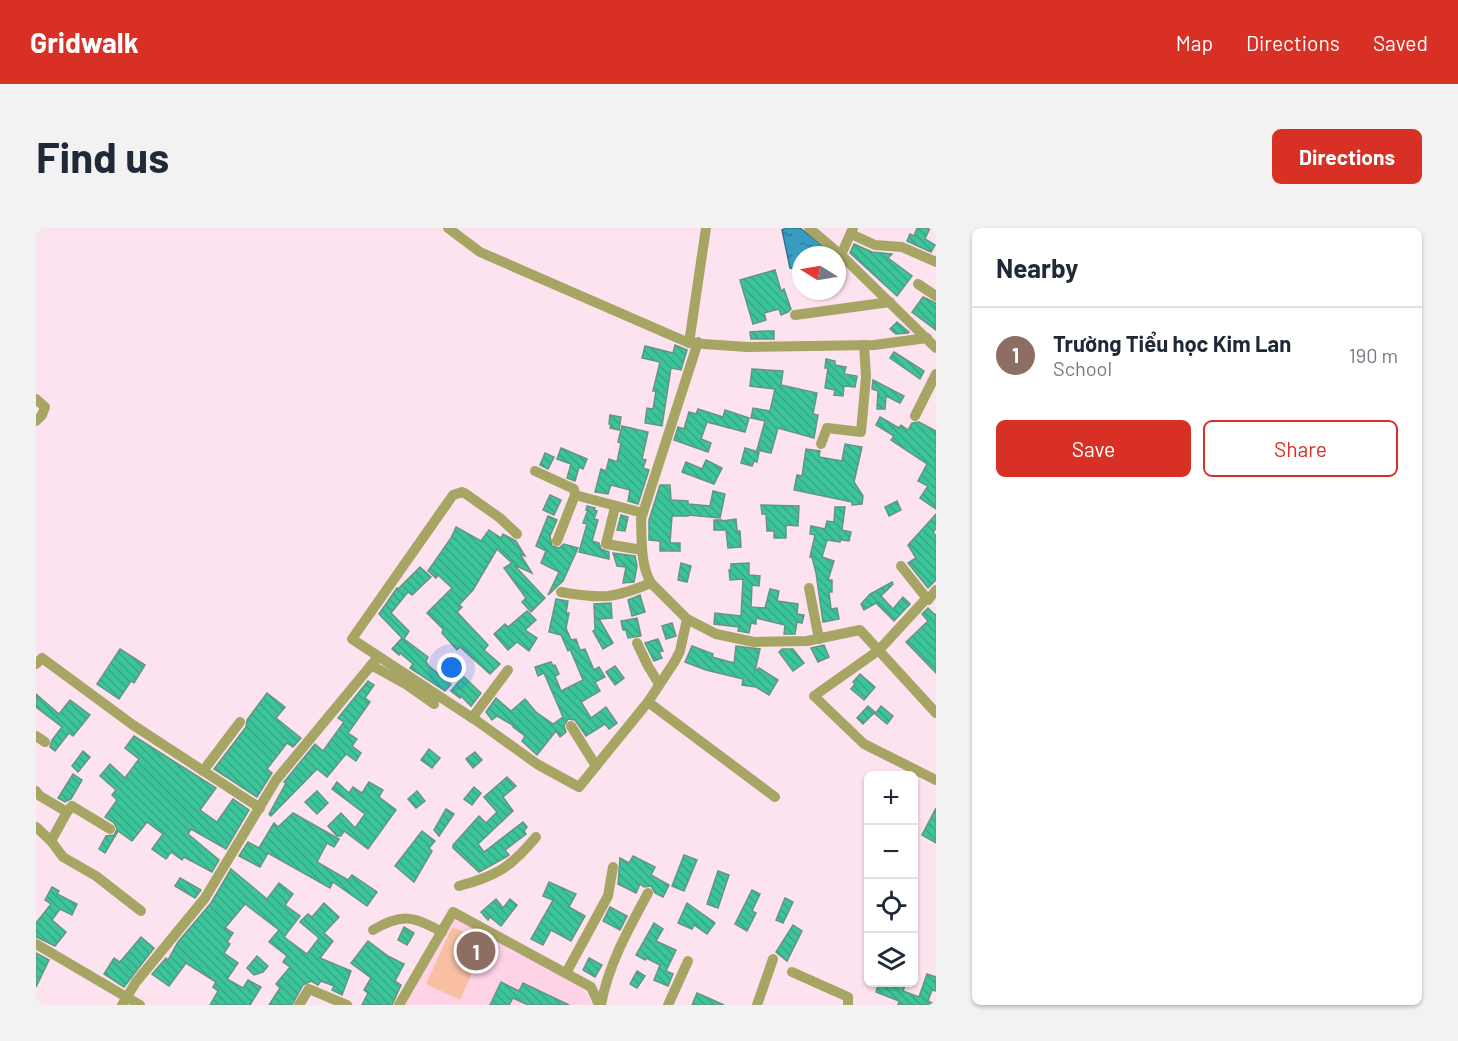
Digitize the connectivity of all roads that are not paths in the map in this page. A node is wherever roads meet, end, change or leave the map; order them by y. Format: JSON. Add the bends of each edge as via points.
{"nodes":[{"id":1,"x":448,"y":228,"type":"edge"},
{"id":2,"x":706,"y":228,"type":"edge"},
{"id":3,"x":809,"y":228,"type":"edge"},
{"id":4,"x":852,"y":231,"type":"edge"},
{"id":5,"x":830,"y":246,"type":"edge"},
{"id":6,"x":845,"y":246,"type":"edge"},
{"id":7,"x":846,"y":260,"type":"edge"},
{"id":8,"x":936,"y":262,"type":"edge"},
{"id":9,"x":918,"y":284,"type":"dead end"},
{"id":10,"x":936,"y":296,"type":"edge"},
{"id":11,"x":890,"y":302,"type":"junction"},
{"id":12,"x":795,"y":315,"type":"dead end"},
{"id":13,"x":927,"y":338,"type":"junction"},
{"id":14,"x":693,"y":343,"type":"junction"},
{"id":15,"x":864,"y":345,"type":"junction"},
{"id":16,"x":936,"y":348,"type":"edge"},
{"id":17,"x":936,"y":374,"type":"edge"},
{"id":18,"x":36,"y":399,"type":"edge"},
{"id":19,"x":915,"y":416,"type":"dead end"},
{"id":20,"x":36,"y":421,"type":"edge"},
{"id":21,"x":821,"y":444,"type":"dead end"},
{"id":22,"x":535,"y":471,"type":"dead end"},
{"id":23,"x":575,"y":495,"type":"junction"},
{"id":24,"x":615,"y":507,"type":"junction"},
{"id":25,"x":643,"y":513,"type":"junction"},
{"id":26,"x":517,"y":534,"type":"dead end"},
{"id":27,"x":557,"y":541,"type":"dead end"},
{"id":28,"x":642,"y":550,"type":"junction"},
{"id":29,"x":901,"y":566,"type":"dead end"},
{"id":30,"x":651,"y":583,"type":"junction"},
{"id":31,"x":809,"y":588,"type":"dead end"},
{"id":32,"x":936,"y":590,"type":"edge"},
{"id":33,"x":561,"y":592,"type":"dead end"},
{"id":34,"x":928,"y":600,"type":"junction"},
{"id":35,"x":687,"y":619,"type":"junction"},
{"id":36,"x":819,"y":639,"type":"junction"},
{"id":37,"x":637,"y":643,"type":"dead end"},
{"id":38,"x":879,"y":650,"type":"junction"},
{"id":39,"x":375,"y":661,"type":"junction"},
{"id":40,"x":36,"y":664,"type":"edge"},
{"id":41,"x":508,"y":670,"type":"dead end"},
{"id":42,"x":659,"y":684,"type":"junction"},
{"id":43,"x":648,"y":702,"type":"junction"},
{"id":44,"x":434,"y":704,"type":"dead end"},
{"id":45,"x":936,"y":713,"type":"edge"},
{"id":46,"x":472,"y":718,"type":"junction"},
{"id":47,"x":240,"y":722,"type":"dead end"},
{"id":48,"x":571,"y":726,"type":"dead end"},
{"id":49,"x":596,"y":766,"type":"junction"},
{"id":50,"x":204,"y":771,"type":"junction"},
{"id":51,"x":936,"y":780,"type":"edge"},
{"id":52,"x":36,"y":791,"type":"edge"},
{"id":53,"x":775,"y":797,"type":"dead end"},
{"id":54,"x":260,"y":808,"type":"junction"},
{"id":55,"x":67,"y":812,"type":"junction"},
{"id":56,"x":36,"y":826,"type":"edge"},
{"id":57,"x":110,"y":829,"type":"dead end"},
{"id":58,"x":536,"y":837,"type":"dead end"},
{"id":59,"x":51,"y":841,"type":"junction"},
{"id":60,"x":613,"y":867,"type":"dead end"},
{"id":61,"x":459,"y":886,"type":"dead end"},
{"id":62,"x":648,"y":893,"type":"dead end"},
{"id":63,"x":141,"y":911,"type":"dead end"},
{"id":64,"x":373,"y":930,"type":"dead end"},
{"id":65,"x":442,"y":932,"type":"junction"},
{"id":66,"x":36,"y":944,"type":"edge"},
{"id":67,"x":773,"y":959,"type":"dead end"},
{"id":68,"x":688,"y":961,"type":"dead end"},
{"id":69,"x":792,"y":972,"type":"dead end"},
{"id":70,"x":566,"y":974,"type":"junction"},
{"id":71,"x":125,"y":1001,"type":"edge"},
{"id":72,"x":140,"y":1005,"type":"edge"},
{"id":73,"x":299,"y":1005,"type":"edge"},
{"id":74,"x":347,"y":1005,"type":"edge"},
{"id":75,"x":399,"y":1005,"type":"edge"},
{"id":76,"x":600,"y":1005,"type":"edge"},
{"id":77,"x":668,"y":1005,"type":"edge"},
{"id":78,"x":757,"y":1005,"type":"edge"},
{"id":79,"x":848,"y":1005,"type":"edge"}],
"edges":[{"from":1,"to":14,"type":"street","via":[[480,252]]},
{"from":2,"to":14,"type":"street"},
{"from":3,"to":5,"type":"street"},
{"from":4,"to":6,"type":"street"},
{"from":4,"to":8,"type":"street","via":[[875,244],[902,247]]},
{"from":7,"to":11,"type":"street"},
{"from":9,"to":10,"type":"street"},
{"from":11,"to":12,"type":"street"},
{"from":11,"to":13,"type":"street"},
{"from":13,"to":15,"type":"street"},
{"from":13,"to":16,"type":"street"},
{"from":14,"to":15,"type":"street","via":[[748,347]]},
{"from":14,"to":25,"type":"street"},
{"from":15,"to":21,"type":"street","via":[[866,377],[861,432],[827,428]]},
{"from":17,"to":19,"type":"street"},
{"from":18,"to":20,"type":"street","via":[[45,407]]},
{"from":22,"to":23,"type":"street","via":[[574,489]]},
{"from":23,"to":24,"type":"street"},
{"from":23,"to":27,"type":"street"},
{"from":24,"to":25,"type":"street"},
{"from":24,"to":28,"type":"street","via":[[606,544]]},
{"from":25,"to":28,"type":"street"},
{"from":26,"to":39,"type":"street","via":[[466,494],[453,495],[352,639]]},
{"from":28,"to":30,"type":"street"},
{"from":29,"to":34,"type":"street"},
{"from":30,"to":33,"type":"street","via":[[621,595],[598,598]]},
{"from":30,"to":35,"type":"street"},
{"from":31,"to":36,"type":"street"},
{"from":32,"to":34,"type":"street"},
{"from":34,"to":38,"type":"street"},
{"from":35,"to":36,"type":"street","via":[[716,634],[754,642]]},
{"from":35,"to":42,"type":"street","via":[[680,651]]},
{"from":36,"to":38,"type":"street","via":[[860,630]]},
{"from":37,"to":42,"type":"street"},
{"from":38,"to":45,"type":"street"},
{"from":38,"to":51,"type":"street","via":[[814,696],[864,744]]},
{"from":39,"to":44,"type":"street"},
{"from":39,"to":46,"type":"street"},
{"from":39,"to":54,"type":"street","via":[[276,780]]},
{"from":40,"to":50,"type":"street","via":[[42,658]]},
{"from":41,"to":46,"type":"street"},
{"from":42,"to":43,"type":"street"},
{"from":43,"to":49,"type":"street"},
{"from":43,"to":53,"type":"street"},
{"from":46,"to":49,"type":"street","via":[[537,764],[579,787]]},
{"from":47,"to":50,"type":"street"},
{"from":48,"to":49,"type":"street"},
{"from":50,"to":54,"type":"street"},
{"from":52,"to":55,"type":"street"},
{"from":54,"to":71,"type":"street","via":[[206,898],[136,982]]},
{"from":55,"to":57,"type":"street","via":[[72,806]]},
{"from":55,"to":59,"type":"street"},
{"from":56,"to":59,"type":"street"},
{"from":58,"to":61,"type":"street","via":[[505,868]]},
{"from":59,"to":63,"type":"street","via":[[63,857],[96,876]]},
{"from":60,"to":70,"type":"street","via":[[608,896]]},
{"from":62,"to":76,"type":"street","via":[[621,946]]},
{"from":64,"to":65,"type":"street","via":[[404,917]]},
{"from":65,"to":70,"type":"street","via":[[453,912]]},
{"from":65,"to":75,"type":"street"},
{"from":66,"to":71,"type":"street"},
{"from":67,"to":78,"type":"street"},
{"from":68,"to":77,"type":"street"},
{"from":69,"to":79,"type":"street","via":[[848,997]]},
{"from":70,"to":76,"type":"street","via":[[591,987]]},
{"from":71,"to":72,"type":"street"},
{"from":73,"to":74,"type":"street","via":[[309,989]]}]}
